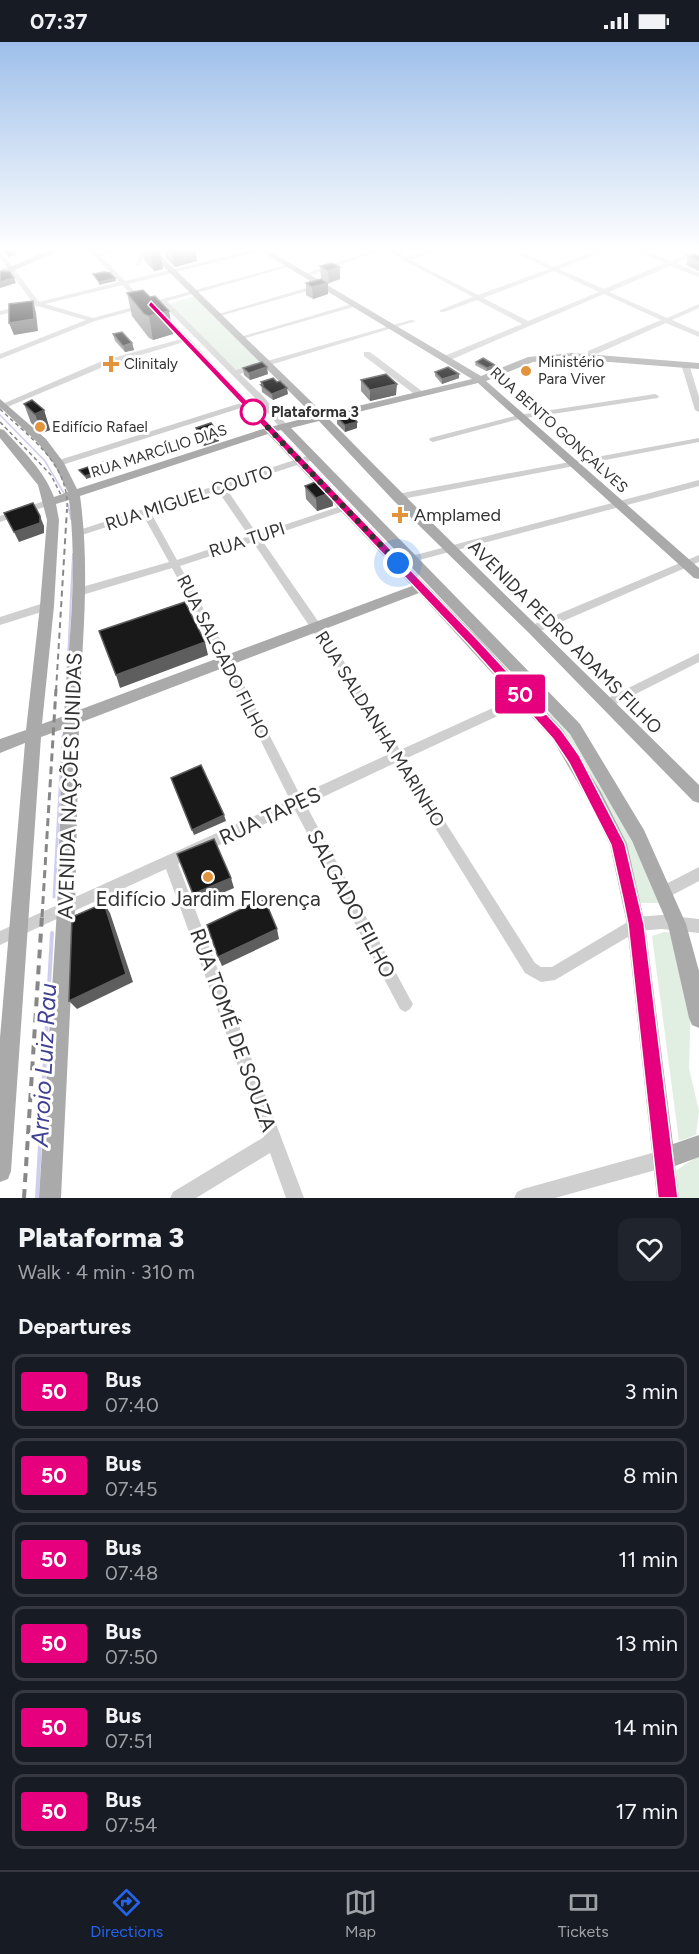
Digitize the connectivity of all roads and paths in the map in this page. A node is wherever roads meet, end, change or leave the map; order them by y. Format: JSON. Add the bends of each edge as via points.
{"nodes":[{"id":1,"x":37,"y":304,"type":"joint"},
{"id":2,"x":148,"y":304,"type":"joint"},
{"id":3,"x":166,"y":304,"type":"edge"},
{"id":4,"x":207,"y":304,"type":"edge"},
{"id":5,"x":258,"y":304,"type":"edge"},
{"id":6,"x":463,"y":304,"type":"edge"},
{"id":7,"x":492,"y":304,"type":"edge"},
{"id":8,"x":576,"y":304,"type":"edge"},
{"id":9,"x":630,"y":304,"type":"edge"},
{"id":10,"x":355,"y":305,"type":"joint"},
{"id":11,"x":699,"y":306,"type":"edge"},
{"id":12,"x":442,"y":311,"type":"dead end"},
{"id":13,"x":0,"y":315,"type":"edge"},
{"id":14,"x":218,"y":315,"type":"junction"},
{"id":15,"x":93,"y":320,"type":"junction"},
{"id":16,"x":413,"y":321,"type":"dead end"},
{"id":17,"x":668,"y":321,"type":"junction"},
{"id":18,"x":528,"y":324,"type":"junction"},
{"id":19,"x":393,"y":327,"type":"junction"},
{"id":20,"x":699,"y":335,"type":"edge"},
{"id":21,"x":240,"y":338,"type":"junction"},
{"id":22,"x":187,"y":339,"type":"junction"},
{"id":23,"x":367,"y":354,"type":"dead end"},
{"id":24,"x":596,"y":354,"type":"junction"},
{"id":25,"x":0,"y":357,"type":"edge"},
{"id":26,"x":445,"y":359,"type":"junction"},
{"id":27,"x":265,"y":364,"type":"junction"},
{"id":28,"x":685,"y":364,"type":"junction"},
{"id":29,"x":698,"y":364,"type":"edge"},
{"id":30,"x":235,"y":373,"type":"junction"},
{"id":31,"x":480,"y":380,"type":"junction"},
{"id":32,"x":420,"y":394,"type":"junction"},
{"id":33,"x":655,"y":396,"type":"dead end"},
{"id":34,"x":698,"y":401,"type":"edge"},
{"id":35,"x":245,"y":404,"type":"junction"},
{"id":36,"x":1,"y":405,"type":"edge"},
{"id":37,"x":699,"y":410,"type":"edge"},
{"id":38,"x":519,"y":417,"type":"junction"},
{"id":39,"x":322,"y":418,"type":"junction"},
{"id":40,"x":284,"y":427,"type":"junction"},
{"id":41,"x":270,"y":430,"type":"junction"},
{"id":42,"x":0,"y":432,"type":"edge"},
{"id":43,"x":433,"y":440,"type":"dead end"},
{"id":44,"x":699,"y":440,"type":"edge"},
{"id":45,"x":313,"y":457,"type":"junction"},
{"id":46,"x":300,"y":461,"type":"junction"},
{"id":47,"x":59,"y":463,"type":"junction"},
{"id":48,"x":573,"y":463,"type":"junction"},
{"id":49,"x":699,"y":483,"type":"edge"},
{"id":50,"x":221,"y":488,"type":"junction"},
{"id":51,"x":74,"y":494,"type":"junction"},
{"id":52,"x":397,"y":496,"type":"junction"},
{"id":53,"x":50,"y":502,"type":"junction"},
{"id":54,"x":618,"y":503,"type":"junction"},
{"id":55,"x":345,"y":508,"type":"junction"},
{"id":56,"x":146,"y":512,"type":"junction"},
{"id":57,"x":0,"y":519,"type":"edge"},
{"id":58,"x":79,"y":533,"type":"junction"},
{"id":59,"x":256,"y":537,"type":"junction"},
{"id":60,"x":450,"y":548,"type":"junction"},
{"id":61,"x":699,"y":558,"type":"edge"},
{"id":62,"x":412,"y":559,"type":"junction"},
{"id":63,"x":398,"y":563,"type":"junction"},
{"id":64,"x":175,"y":564,"type":"junction"},
{"id":65,"x":686,"y":564,"type":"junction"},
{"id":66,"x":699,"y":575,"type":"edge"},
{"id":67,"x":417,"y":585,"type":"junction"},
{"id":68,"x":79,"y":592,"type":"junction"},
{"id":69,"x":47,"y":606,"type":"junction"},
{"id":70,"x":0,"y":621,"type":"edge"},
{"id":71,"x":314,"y":624,"type":"junction"},
{"id":72,"x":534,"y":629,"type":"junction"},
{"id":73,"x":225,"y":657,"type":"junction"},
{"id":74,"x":699,"y":657,"type":"edge"},
{"id":75,"x":531,"y":695,"type":"junction"},
{"id":76,"x":606,"y":704,"type":"junction"},
{"id":77,"x":71,"y":715,"type":"junction"},
{"id":78,"x":34,"y":729,"type":"junction"},
{"id":79,"x":0,"y":737,"type":"edge"},
{"id":80,"x":0,"y":746,"type":"edge"},
{"id":81,"x":396,"y":757,"type":"junction"},
{"id":82,"x":699,"y":796,"type":"edge"},
{"id":83,"x":298,"y":804,"type":"junction"},
{"id":84,"x":170,"y":861,"type":"junction"},
{"id":85,"x":699,"y":874,"type":"edge"},
{"id":86,"x":663,"y":894,"type":"junction"},
{"id":87,"x":66,"y":909,"type":"junction"},
{"id":88,"x":636,"y":924,"type":"junction"},
{"id":89,"x":677,"y":924,"type":"junction"},
{"id":90,"x":699,"y":926,"type":"edge"},
{"id":91,"x":9,"y":933,"type":"edge"},
{"id":92,"x":405,"y":1004,"type":"dead end"},
{"id":93,"x":699,"y":1018,"type":"edge"},
{"id":94,"x":274,"y":1141,"type":"junction"},
{"id":95,"x":699,"y":1146,"type":"edge"},
{"id":96,"x":663,"y":1159,"type":"junction"},
{"id":97,"x":0,"y":1171,"type":"edge"},
{"id":98,"x":50,"y":1198,"type":"edge"},
{"id":99,"x":179,"y":1198,"type":"edge"},
{"id":100,"x":295,"y":1198,"type":"edge"},
{"id":101,"x":523,"y":1198,"type":"edge"},
{"id":102,"x":668,"y":1198,"type":"edge"}],
"edges":[{"from":1,"to":13,"type":"street"},
{"from":1,"to":15,"type":"street"},
{"from":2,"to":15,"type":"street"},
{"from":2,"to":22,"type":"street"},
{"from":3,"to":30,"type":"street"},
{"from":4,"to":14,"type":"main road","name":"AVENIDA PEDRO ADAMS FILHO"},
{"from":5,"to":14,"type":"street"},
{"from":6,"to":12,"type":"street"},
{"from":7,"to":18,"type":"street"},
{"from":8,"to":18,"type":"street"},
{"from":9,"to":17,"type":"street"},
{"from":10,"to":19,"type":"main road","name":"RUA BENTO GONÇALVES"},
{"from":10,"to":21,"type":"street"},
{"from":11,"to":17,"type":"street"},
{"from":14,"to":21,"type":"main road","name":"AVENIDA PEDRO ADAMS FILHO"},
{"from":15,"to":25,"type":"street"},
{"from":16,"to":19,"type":"street"},
{"from":17,"to":20,"type":"street"},
{"from":17,"to":24,"type":"street"},
{"from":18,"to":26,"type":"street"},
{"from":19,"to":26,"type":"main road","name":"RUA BENTO GONÇALVES"},
{"from":19,"to":27,"type":"street"},
{"from":21,"to":27,"type":"main road","name":"AVENIDA PEDRO ADAMS FILHO"},
{"from":22,"to":35,"type":"street"},
{"from":22,"to":36,"type":"street","via":[[105,363]]},
{"from":23,"to":32,"type":"street"},
{"from":24,"to":28,"type":"main road","name":"RUA MARCÍLIO DIAS"},
{"from":24,"to":31,"type":"main road","name":"RUA MARCÍLIO DIAS","via":[[531,359]]},
{"from":26,"to":31,"type":"main road","name":"RUA BENTO GONÇALVES"},
{"from":27,"to":30,"type":"street"},
{"from":27,"to":39,"type":"main road","name":"AVENIDA PEDRO ADAMS FILHO"},
{"from":28,"to":29,"type":"main road","name":"RUA MARCÍLIO DIAS"},
{"from":28,"to":34,"type":"street"},
{"from":30,"to":40,"type":"street"},
{"from":31,"to":32,"type":"main road","name":"RUA MARCÍLIO DIAS"},
{"from":31,"to":38,"type":"main road","name":"RUA BENTO GONÇALVES"},
{"from":32,"to":39,"type":"main road","name":"RUA MARCÍLIO DIAS"},
{"from":33,"to":38,"type":"street"},
{"from":34,"to":37,"type":"street"},
{"from":35,"to":41,"type":"street"},
{"from":35,"to":47,"type":"street"},
{"from":36,"to":47,"type":"main road","name":"AVENIDA NAÇÕES UNIDAS","via":[[42,441]]},
{"from":38,"to":43,"type":"street"},
{"from":38,"to":48,"type":"main road","name":"RUA BENTO GONÇALVES"},
{"from":39,"to":40,"type":"main road","name":"RUA MARCÍLIO DIAS"},
{"from":39,"to":52,"type":"main road","name":"AVENIDA PEDRO ADAMS FILHO"},
{"from":40,"to":41,"type":"main road","name":"RUA MARCÍLIO DIAS"},
{"from":40,"to":45,"type":"main road"},
{"from":41,"to":46,"type":"main road"},
{"from":41,"to":51,"type":"main road","name":"RUA MARCÍLIO DIAS"},
{"from":42,"to":53,"type":"main road","name":"AVENIDA NAÇÕES UNIDAS","via":[[33,469]]},
{"from":44,"to":48,"type":"street"},
{"from":45,"to":46,"type":"street","name":"RUA MIGUEL COUTO"},
{"from":45,"to":62,"type":"main road"},
{"from":46,"to":50,"type":"street","name":"RUA MIGUEL COUTO"},
{"from":46,"to":55,"type":"main road"},
{"from":47,"to":51,"type":"main road","name":"AVENIDA NAÇÕES UNIDAS"},
{"from":48,"to":52,"type":"street"},
{"from":48,"to":54,"type":"main road","name":"RUA BENTO GONÇALVES"},
{"from":49,"to":54,"type":"street"},
{"from":50,"to":56,"type":"street","name":"RUA MIGUEL COUTO"},
{"from":50,"to":59,"type":"street","name":"RUA SALDANHA MARINHO"},
{"from":51,"to":53,"type":"main road","name":"RUA MARCÍLIO DIAS"},
{"from":51,"to":58,"type":"main road","name":"AVENIDA NAÇÕES UNIDAS"},
{"from":52,"to":60,"type":"main road","name":"AVENIDA PEDRO ADAMS FILHO"},
{"from":53,"to":57,"type":"street","name":"RUA MARCÍLIO DIAS"},
{"from":53,"to":69,"type":"main road","name":"AVENIDA NAÇÕES UNIDAS","via":[[53,520]]},
{"from":54,"to":60,"type":"street"},
{"from":54,"to":65,"type":"main road","name":"RUA BENTO GONÇALVES"},
{"from":55,"to":59,"type":"street","name":"RUA TUPI"},
{"from":55,"to":63,"type":"main road"},
{"from":56,"to":58,"type":"street","name":"RUA MIGUEL COUTO"},
{"from":56,"to":64,"type":"street","name":"RUA SALGADO FILHO"},
{"from":58,"to":68,"type":"main road","name":"AVENIDA NAÇÕES UNIDAS"},
{"from":59,"to":64,"type":"street","name":"RUA TUPI"},
{"from":59,"to":71,"type":"street","name":"RUA SALDANHA MARINHO"},
{"from":60,"to":62,"type":"street"},
{"from":60,"to":72,"type":"main road","name":"AVENIDA PEDRO ADAMS FILHO"},
{"from":61,"to":65,"type":"street"},
{"from":62,"to":63,"type":"street"},
{"from":62,"to":75,"type":"main road"},
{"from":63,"to":67,"type":"main road"},
{"from":64,"to":68,"type":"street","name":"RUA TUPI"},
{"from":64,"to":73,"type":"street","name":"RUA SALGADO FILHO"},
{"from":65,"to":66,"type":"main road","name":"RUA BENTO GONÇALVES"},
{"from":65,"to":72,"type":"street"},
{"from":67,"to":71,"type":"main road"},
{"from":67,"to":75,"type":"main road"},
{"from":68,"to":77,"type":"main road","name":"AVENIDA NAÇÕES UNIDAS"},
{"from":69,"to":70,"type":"street"},
{"from":69,"to":78,"type":"main road","name":"AVENIDA NAÇÕES UNIDAS"},
{"from":71,"to":73,"type":"main road"},
{"from":71,"to":81,"type":"street","name":"RUA SALDANHA MARINHO"},
{"from":72,"to":76,"type":"main road","name":"AVENIDA PEDRO ADAMS FILHO"},
{"from":73,"to":77,"type":"main road"},
{"from":73,"to":83,"type":"street","name":"RUA SALGADO FILHO"},
{"from":74,"to":76,"type":"street"},
{"from":75,"to":81,"type":"street","name":"RUA TAPES"},
{"from":75,"to":86,"type":"main road","via":[[575,729],[591,753],[638,836]]},
{"from":75,"to":88,"type":"main road","via":[[595,797],[618,844]]},
{"from":76,"to":82,"type":"main road","name":"AVENIDA PEDRO ADAMS FILHO"},
{"from":77,"to":78,"type":"main road"},
{"from":77,"to":87,"type":"main road","name":"AVENIDA NAÇÕES UNIDAS"},
{"from":78,"to":79,"type":"main road"},
{"from":78,"to":80,"type":"main road"},
{"from":78,"to":91,"type":"main road","name":"AVENIDA NAÇÕES UNIDAS"},
{"from":81,"to":83,"type":"street","name":"RUA TAPES"},
{"from":81,"to":88,"type":"street","name":"RUA SALDANHA MARINHO","via":[[535,972],[546,976],[555,973]]},
{"from":83,"to":84,"type":"street","name":"RUA TAPES"},
{"from":83,"to":92,"type":"street","name":"SALGADO FILHO"},
{"from":84,"to":87,"type":"street","name":"RUA TAPES"},
{"from":84,"to":94,"type":"street","name":"RUA TOMÉ DE SOUZA"},
{"from":85,"to":86,"type":"street"},
{"from":86,"to":89,"type":"main road"},
{"from":87,"to":91,"type":"street","name":"RUA TAPES"},
{"from":87,"to":98,"type":"main road","name":"AVENIDA NAÇÕES UNIDAS"},
{"from":88,"to":89,"type":"street"},
{"from":88,"to":96,"type":"main road"},
{"from":89,"to":90,"type":"street"},
{"from":89,"to":93,"type":"main road"},
{"from":91,"to":97,"type":"main road","name":"AVENIDA NAÇÕES UNIDAS"},
{"from":94,"to":99,"type":"street"},
{"from":94,"to":100,"type":"street","name":"RUA TOMÉ DE SOUZA"},
{"from":95,"to":96,"type":"main road"},
{"from":96,"to":101,"type":"street"},
{"from":96,"to":102,"type":"main road"}]}
